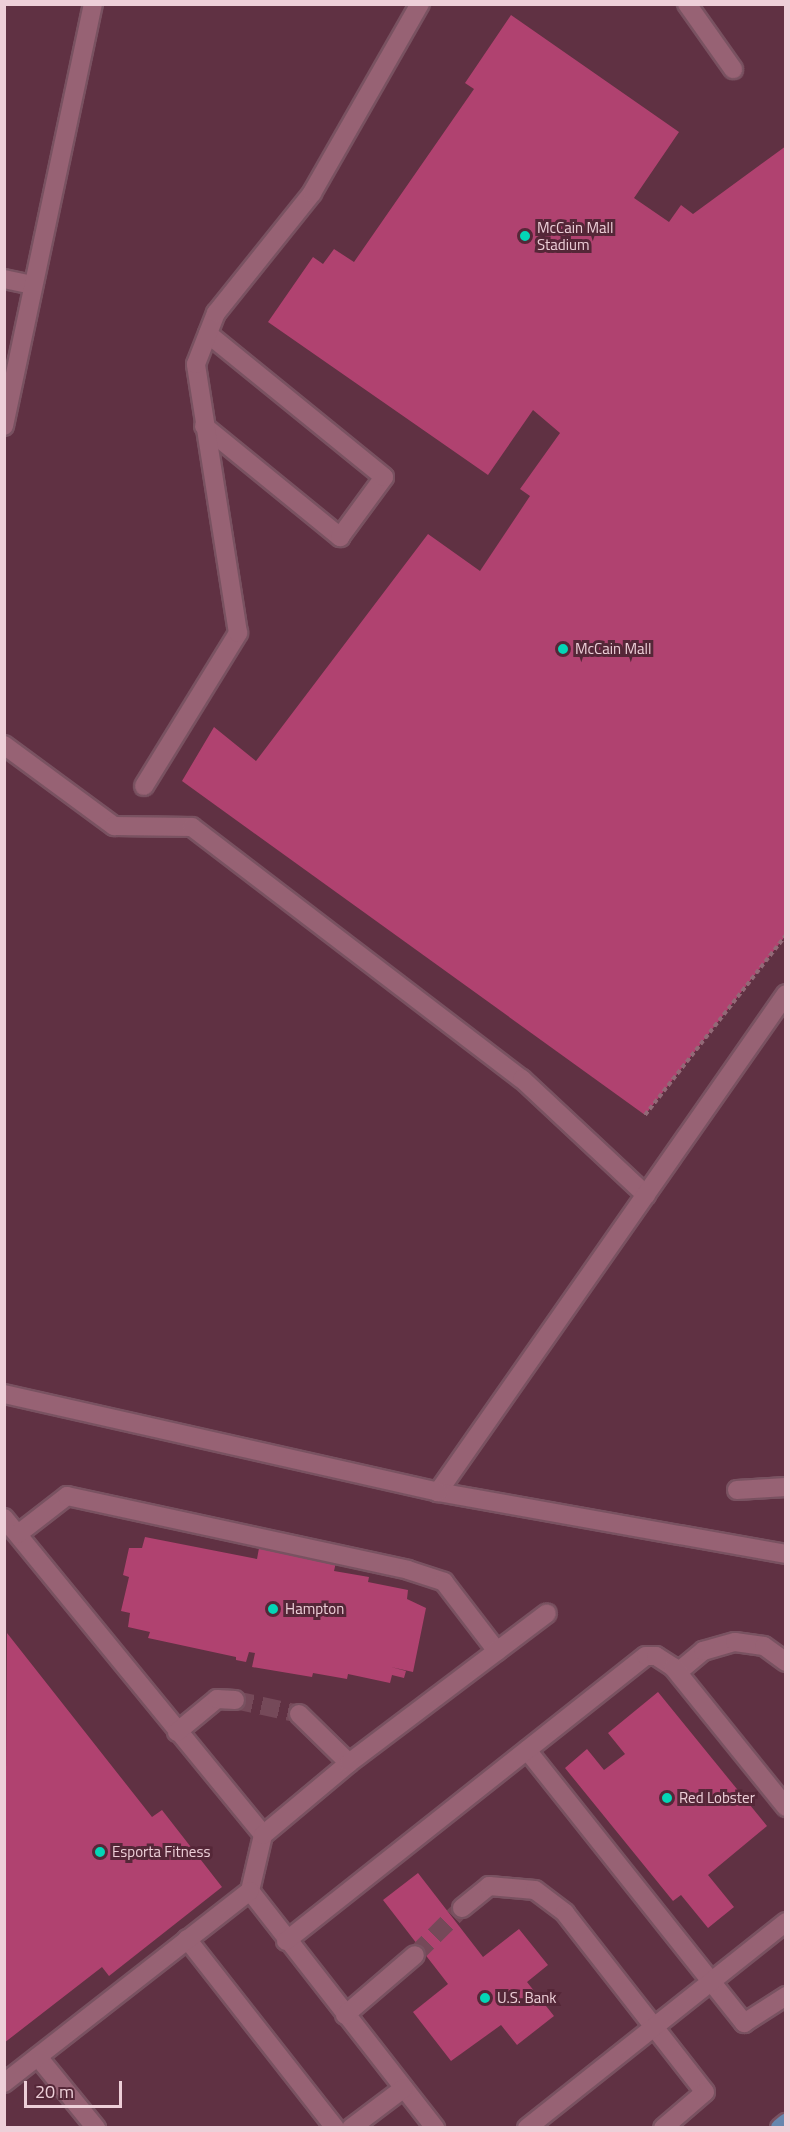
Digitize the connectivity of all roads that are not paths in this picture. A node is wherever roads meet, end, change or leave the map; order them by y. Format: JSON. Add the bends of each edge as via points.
{"nodes":[{"id":1,"x":93,"y":4,"type":"edge"},
{"id":2,"x":420,"y":4,"type":"edge"},
{"id":3,"x":686,"y":6,"type":"edge"},
{"id":4,"x":733,"y":69,"type":"dead end"},
{"id":5,"x":4,"y":279,"type":"edge"},
{"id":6,"x":32,"y":285,"type":"junction"},
{"id":7,"x":208,"y":334,"type":"junction"},
{"id":8,"x":4,"y":426,"type":"edge"},
{"id":9,"x":204,"y":426,"type":"junction"},
{"id":10,"x":4,"y":745,"type":"edge"},
{"id":11,"x":144,"y":786,"type":"dead end"},
{"id":12,"x":786,"y":994,"type":"edge"},
{"id":13,"x":646,"y":1194,"type":"junction"},
{"id":14,"x":4,"y":1394,"type":"edge"},
{"id":15,"x":786,"y":1487,"type":"edge"},
{"id":16,"x":738,"y":1490,"type":"dead end"},
{"id":17,"x":438,"y":1492,"type":"junction"},
{"id":18,"x":4,"y":1518,"type":"edge"},
{"id":19,"x":18,"y":1534,"type":"junction"},
{"id":20,"x":786,"y":1554,"type":"edge"},
{"id":21,"x":547,"y":1614,"type":"dead end"},
{"id":22,"x":497,"y":1651,"type":"junction"},
{"id":23,"x":786,"y":1662,"type":"edge"},
{"id":24,"x":678,"y":1672,"type":"junction"},
{"id":25,"x":235,"y":1700,"type":"tunnel mouth"},
{"id":26,"x":299,"y":1714,"type":"tunnel mouth"},
{"id":27,"x":177,"y":1732,"type":"junction"},
{"id":28,"x":527,"y":1750,"type":"junction"},
{"id":29,"x":349,"y":1763,"type":"junction"},
{"id":30,"x":786,"y":1807,"type":"edge"},
{"id":31,"x":263,"y":1834,"type":"junction"},
{"id":32,"x":250,"y":1891,"type":"junction"},
{"id":33,"x":462,"y":1908,"type":"tunnel mouth"},
{"id":34,"x":786,"y":1922,"type":"edge"},
{"id":35,"x":187,"y":1940,"type":"junction"},
{"id":36,"x":286,"y":1941,"type":"junction"},
{"id":37,"x":415,"y":1955,"type":"tunnel mouth"},
{"id":38,"x":712,"y":1981,"type":"junction"},
{"id":39,"x":786,"y":1996,"type":"edge"},
{"id":40,"x":345,"y":2015,"type":"junction"},
{"id":41,"x":654,"y":2028,"type":"junction"},
{"id":42,"x":38,"y":2056,"type":"junction"},
{"id":43,"x":4,"y":2083,"type":"edge"},
{"id":44,"x":404,"y":2088,"type":"junction"},
{"id":45,"x":786,"y":2123,"type":"edge"},
{"id":46,"x":96,"y":2127,"type":"edge"},
{"id":47,"x":335,"y":2127,"type":"edge"},
{"id":48,"x":351,"y":2127,"type":"edge"},
{"id":49,"x":435,"y":2127,"type":"edge"},
{"id":50,"x":527,"y":2127,"type":"edge"},
{"id":51,"x":663,"y":2127,"type":"edge"},
{"id":52,"x":780,"y":2127,"type":"edge"}],
"edges":[{"from":1,"to":6,"type":"lane"},
{"from":2,"to":7,"type":"lane","via":[[312,193],[216,314]]},
{"from":3,"to":4,"type":"lane"},
{"from":5,"to":6,"type":"lane"},
{"from":6,"to":8,"type":"lane"},
{"from":7,"to":9,"type":"lane","via":[[196,364]]},
{"from":7,"to":9,"type":"lane","via":[[384,477],[340,537]]},
{"from":9,"to":11,"type":"lane","via":[[238,633]]},
{"from":10,"to":13,"type":"lane","via":[[114,826],[192,827],[522,1079]]},
{"from":12,"to":13,"type":"lane"},
{"from":13,"to":17,"type":"lane"},
{"from":14,"to":17,"type":"lane"},
{"from":15,"to":16,"type":"lane"},
{"from":17,"to":20,"type":"lane"},
{"from":18,"to":19,"type":"lane"},
{"from":19,"to":22,"type":"lane","via":[[67,1496],[408,1570],[444,1582]]},
{"from":19,"to":27,"type":"lane"},
{"from":21,"to":22,"type":"lane"},
{"from":22,"to":29,"type":"lane"},
{"from":23,"to":24,"type":"lane","via":[[764,1646],[735,1642],[704,1651]]},
{"from":24,"to":28,"type":"lane","via":[[665,1660],[646,1656]]},
{"from":24,"to":30,"type":"lane"},
{"from":25,"to":27,"type":"lane","via":[[217,1699]]},
{"from":26,"to":29,"type":"lane"},
{"from":27,"to":31,"type":"lane"},
{"from":28,"to":36,"type":"lane"},
{"from":28,"to":38,"type":"lane"},
{"from":29,"to":31,"type":"lane"},
{"from":31,"to":32,"type":"lane"},
{"from":32,"to":35,"type":"lane"},
{"from":32,"to":36,"type":"lane"},
{"from":33,"to":41,"type":"lane","via":[[489,1886],[536,1890],[566,1913]]},
{"from":34,"to":38,"type":"lane"},
{"from":35,"to":42,"type":"lane"},
{"from":35,"to":47,"type":"lane"},
{"from":36,"to":40,"type":"lane"},
{"from":37,"to":40,"type":"lane"},
{"from":38,"to":39,"type":"lane","via":[[744,2023]]},
{"from":38,"to":41,"type":"lane"},
{"from":40,"to":44,"type":"lane"},
{"from":41,"to":50,"type":"lane"},
{"from":41,"to":51,"type":"lane","via":[[705,2092]]},
{"from":42,"to":43,"type":"lane"},
{"from":42,"to":46,"type":"lane"},
{"from":44,"to":48,"type":"lane"},
{"from":44,"to":49,"type":"lane"},
{"from":45,"to":52,"type":"main road"}]}
